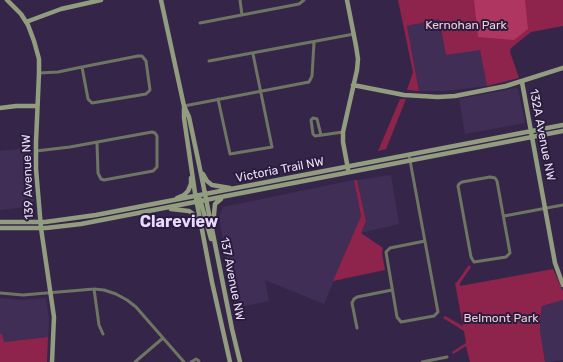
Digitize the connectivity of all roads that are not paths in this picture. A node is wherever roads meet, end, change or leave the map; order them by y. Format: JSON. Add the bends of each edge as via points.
{"nodes":[{"id":1,"x":7,"y":0,"type":"edge"},
{"id":2,"x":101,"y":0,"type":"edge"},
{"id":3,"x":161,"y":0,"type":"edge"},
{"id":4,"x":240,"y":0,"type":"edge"},
{"id":5,"x":347,"y":0,"type":"edge"},
{"id":6,"x":304,"y":1,"type":"edge"},
{"id":7,"x":83,"y":2,"type":"edge"},
{"id":8,"x":242,"y":15,"type":"junction"},
{"id":9,"x":26,"y":22,"type":"junction"},
{"id":10,"x":200,"y":23,"type":"dead end"},
{"id":11,"x":354,"y":34,"type":"junction"},
{"id":12,"x":314,"y":42,"type":"junction"},
{"id":13,"x":252,"y":54,"type":"junction"},
{"id":14,"x":209,"y":61,"type":"dead end"},
{"id":15,"x":82,"y":67,"type":"junction"},
{"id":16,"x":563,"y":68,"type":"edge"},
{"id":17,"x":39,"y":73,"type":"junction"},
{"id":18,"x":522,"y":82,"type":"junction"},
{"id":19,"x":353,"y":85,"type":"junction"},
{"id":20,"x":260,"y":91,"type":"junction"},
{"id":21,"x":218,"y":99,"type":"junction"},
{"id":22,"x":37,"y":106,"type":"junction"},
{"id":23,"x":184,"y":106,"type":"junction"},
{"id":24,"x":0,"y":108,"type":"edge"},
{"id":25,"x":563,"y":125,"type":"edge"},
{"id":26,"x":563,"y":131,"type":"edge"},
{"id":27,"x":343,"y":132,"type":"junction"},
{"id":28,"x":531,"y":132,"type":"junction"},
{"id":29,"x":321,"y":135,"type":"junction"},
{"id":30,"x":532,"y":138,"type":"junction"},
{"id":31,"x":97,"y":142,"type":"junction"},
{"id":32,"x":36,"y":151,"type":"junction"},
{"id":33,"x":409,"y":155,"type":"junction"},
{"id":34,"x":410,"y":161,"type":"junction"},
{"id":35,"x":190,"y":164,"type":"junction"},
{"id":36,"x":348,"y":167,"type":"junction"},
{"id":37,"x":200,"y":169,"type":"junction"},
{"id":38,"x":348,"y":173,"type":"junction"},
{"id":39,"x":236,"y":188,"type":"junction"},
{"id":40,"x":205,"y":194,"type":"junction"},
{"id":41,"x":196,"y":196,"type":"junction"},
{"id":42,"x":223,"y":197,"type":"junction"},
{"id":43,"x":172,"y":201,"type":"junction"},
{"id":44,"x":202,"y":201,"type":"junction"},
{"id":45,"x":563,"y":205,"type":"edge"},
{"id":46,"x":545,"y":208,"type":"junction"},
{"id":47,"x":161,"y":209,"type":"junction"},
{"id":48,"x":504,"y":216,"type":"junction"},
{"id":49,"x":0,"y":222,"type":"edge"},
{"id":50,"x":40,"y":222,"type":"junction"},
{"id":51,"x":202,"y":226,"type":"junction"},
{"id":52,"x":0,"y":228,"type":"edge"},
{"id":53,"x":41,"y":228,"type":"junction"},
{"id":54,"x":212,"y":230,"type":"junction"},
{"id":55,"x":425,"y":241,"type":"junction"},
{"id":56,"x":219,"y":267,"type":"junction"},
{"id":57,"x":563,"y":285,"type":"edge"},
{"id":58,"x":94,"y":289,"type":"junction"},
{"id":59,"x":392,"y":290,"type":"junction"},
{"id":60,"x":51,"y":292,"type":"junction"},
{"id":61,"x":0,"y":293,"type":"edge"},
{"id":62,"x":357,"y":328,"type":"dead end"},
{"id":63,"x":103,"y":334,"type":"dead end"},
{"id":64,"x":163,"y":338,"type":"junction"},
{"id":65,"x":447,"y":357,"type":"dead end"},
{"id":66,"x":52,"y":362,"type":"edge"},
{"id":67,"x":135,"y":362,"type":"edge"},
{"id":68,"x":184,"y":362,"type":"edge"},
{"id":69,"x":191,"y":362,"type":"edge"},
{"id":70,"x":199,"y":362,"type":"edge"},
{"id":71,"x":230,"y":362,"type":"edge"},
{"id":72,"x":240,"y":362,"type":"edge"},
{"id":73,"x":422,"y":362,"type":"edge"}],
"edges":[{"from":1,"to":9,"type":"main road","name":"139 Avenue NW"},
{"from":2,"to":7,"type":"main road"},
{"from":3,"to":23,"type":"main road","name":"137 Avenue NW"},
{"from":4,"to":8,"type":"street"},
{"from":5,"to":11,"type":"main road"},
{"from":6,"to":8,"type":"street"},
{"from":7,"to":9,"type":"main road"},
{"from":8,"to":10,"type":"street"},
{"from":9,"to":17,"type":"main road","name":"139 Avenue NW","via":[[36,47]]},
{"from":11,"to":12,"type":"street"},
{"from":11,"to":19,"type":"main road","via":[[358,60]]},
{"from":12,"to":13,"type":"street"},
{"from":12,"to":20,"type":"street","via":[[312,76],[308,82]]},
{"from":13,"to":14,"type":"street"},
{"from":13,"to":20,"type":"street"},
{"from":15,"to":15,"type":"street","via":[[88,99],[94,104],[150,92],[144,57]]},
{"from":15,"to":17,"type":"street"},
{"from":16,"to":18,"type":"main road"},
{"from":17,"to":22,"type":"main road","name":"139 Avenue NW"},
{"from":18,"to":19,"type":"main road","via":[[472,94],[438,97],[404,95]]},
{"from":18,"to":28,"type":"main road","name":"132A Avenue NW"},
{"from":19,"to":27,"type":"main road"},
{"from":20,"to":21,"type":"street"},
{"from":20,"to":21,"type":"street","via":[[272,147],[230,154]]},
{"from":21,"to":23,"type":"street"},
{"from":22,"to":24,"type":"main road"},
{"from":22,"to":32,"type":"main road","name":"139 Avenue NW"},
{"from":23,"to":35,"type":"main road","name":"137 Avenue NW"},
{"from":23,"to":37,"type":"main road","name":"137 Avenue NW"},
{"from":25,"to":28,"type":"main road","name":"Victoria Trail NW"},
{"from":26,"to":30,"type":"main road","name":"Victoria Trail NW"},
{"from":27,"to":29,"type":"street"},
{"from":27,"to":36,"type":"main road"},
{"from":28,"to":30,"type":"main road","name":"132A Avenue NW"},
{"from":28,"to":33,"type":"main road","name":"Victoria Trail NW"},
{"from":29,"to":29,"type":"street","via":[[313,134],[313,118],[317,119]]},
{"from":30,"to":34,"type":"main road","name":"Victoria Trail NW"},
{"from":30,"to":46,"type":"main road","name":"132A Avenue NW"},
{"from":31,"to":31,"type":"street","via":[[100,179],[153,170],[157,167],[155,133]]},
{"from":31,"to":32,"type":"street"},
{"from":32,"to":50,"type":"main road","name":"139 Avenue NW"},
{"from":33,"to":34,"type":"street"},
{"from":33,"to":36,"type":"main road","name":"Victoria Trail NW"},
{"from":34,"to":38,"type":"main road","name":"Victoria Trail NW"},
{"from":34,"to":55,"type":"street"},
{"from":35,"to":41,"type":"main road","name":"137 Avenue NW"},
{"from":35,"to":43,"type":"main road","via":[[191,184],[184,194]]},
{"from":36,"to":38,"type":"main road"},
{"from":36,"to":39,"type":"main road","name":"Victoria Trail NW"},
{"from":37,"to":39,"type":"main road","via":[[212,185]]},
{"from":37,"to":40,"type":"main road","name":"137 Avenue NW"},
{"from":38,"to":42,"type":"main road","name":"Victoria Trail NW"},
{"from":39,"to":40,"type":"main road","name":"Victoria Trail NW"},
{"from":40,"to":41,"type":"main road","name":"Victoria Trail NW"},
{"from":40,"to":44,"type":"main road","name":"137 Avenue NW"},
{"from":41,"to":43,"type":"main road","name":"Victoria Trail NW"},
{"from":41,"to":44,"type":"main road","name":"137 Avenue NW"},
{"from":42,"to":44,"type":"main road","name":"Victoria Trail NW"},
{"from":42,"to":54,"type":"main road","via":[[216,204]]},
{"from":43,"to":50,"type":"main road","name":"Victoria Trail NW","via":[[78,218]]},
{"from":44,"to":47,"type":"main road","name":"Victoria Trail NW"},
{"from":44,"to":51,"type":"main road","name":"137 Avenue NW"},
{"from":44,"to":54,"type":"main road","name":"137 Avenue NW"},
{"from":44,"to":56,"type":"main road"},
{"from":45,"to":46,"type":"street"},
{"from":46,"to":48,"type":"street"},
{"from":46,"to":57,"type":"main road","name":"132A Avenue NW","via":[[555,263]]},
{"from":47,"to":51,"type":"main road","via":[[189,211]]},
{"from":47,"to":53,"type":"main road","name":"Victoria Trail NW","via":[[81,224]]},
{"from":48,"to":48,"type":"street","via":[[509,254],[478,262],[472,261],[459,184],[495,178]]},
{"from":49,"to":50,"type":"main road","name":"Victoria Trail NW"},
{"from":50,"to":53,"type":"main road","name":"139 Avenue NW"},
{"from":51,"to":71,"type":"main road","name":"137 Avenue NW"},
{"from":52,"to":53,"type":"main road","name":"Victoria Trail NW"},
{"from":53,"to":60,"type":"main road","name":"139 Avenue NW"},
{"from":54,"to":56,"type":"main road","name":"137 Avenue NW"},
{"from":55,"to":59,"type":"street","via":[[386,251]]},
{"from":55,"to":59,"type":"street","via":[[438,313],[434,316],[400,321]]},
{"from":56,"to":72,"type":"main road","name":"137 Avenue NW"},
{"from":58,"to":60,"type":"street"},
{"from":58,"to":63,"type":"street","via":[[99,325]]},
{"from":58,"to":64,"type":"street","via":[[112,292],[127,300]]},
{"from":59,"to":62,"type":"street","via":[[352,300]]},
{"from":60,"to":61,"type":"street","via":[[23,295]]},
{"from":60,"to":66,"type":"main road","name":"139 Avenue NW","via":[[54,323]]},
{"from":64,"to":67,"type":"street"},
{"from":64,"to":68,"type":"street"},
{"from":65,"to":73,"type":"street"},
{"from":69,"to":70,"type":"street","via":[[197,359]]}]}
